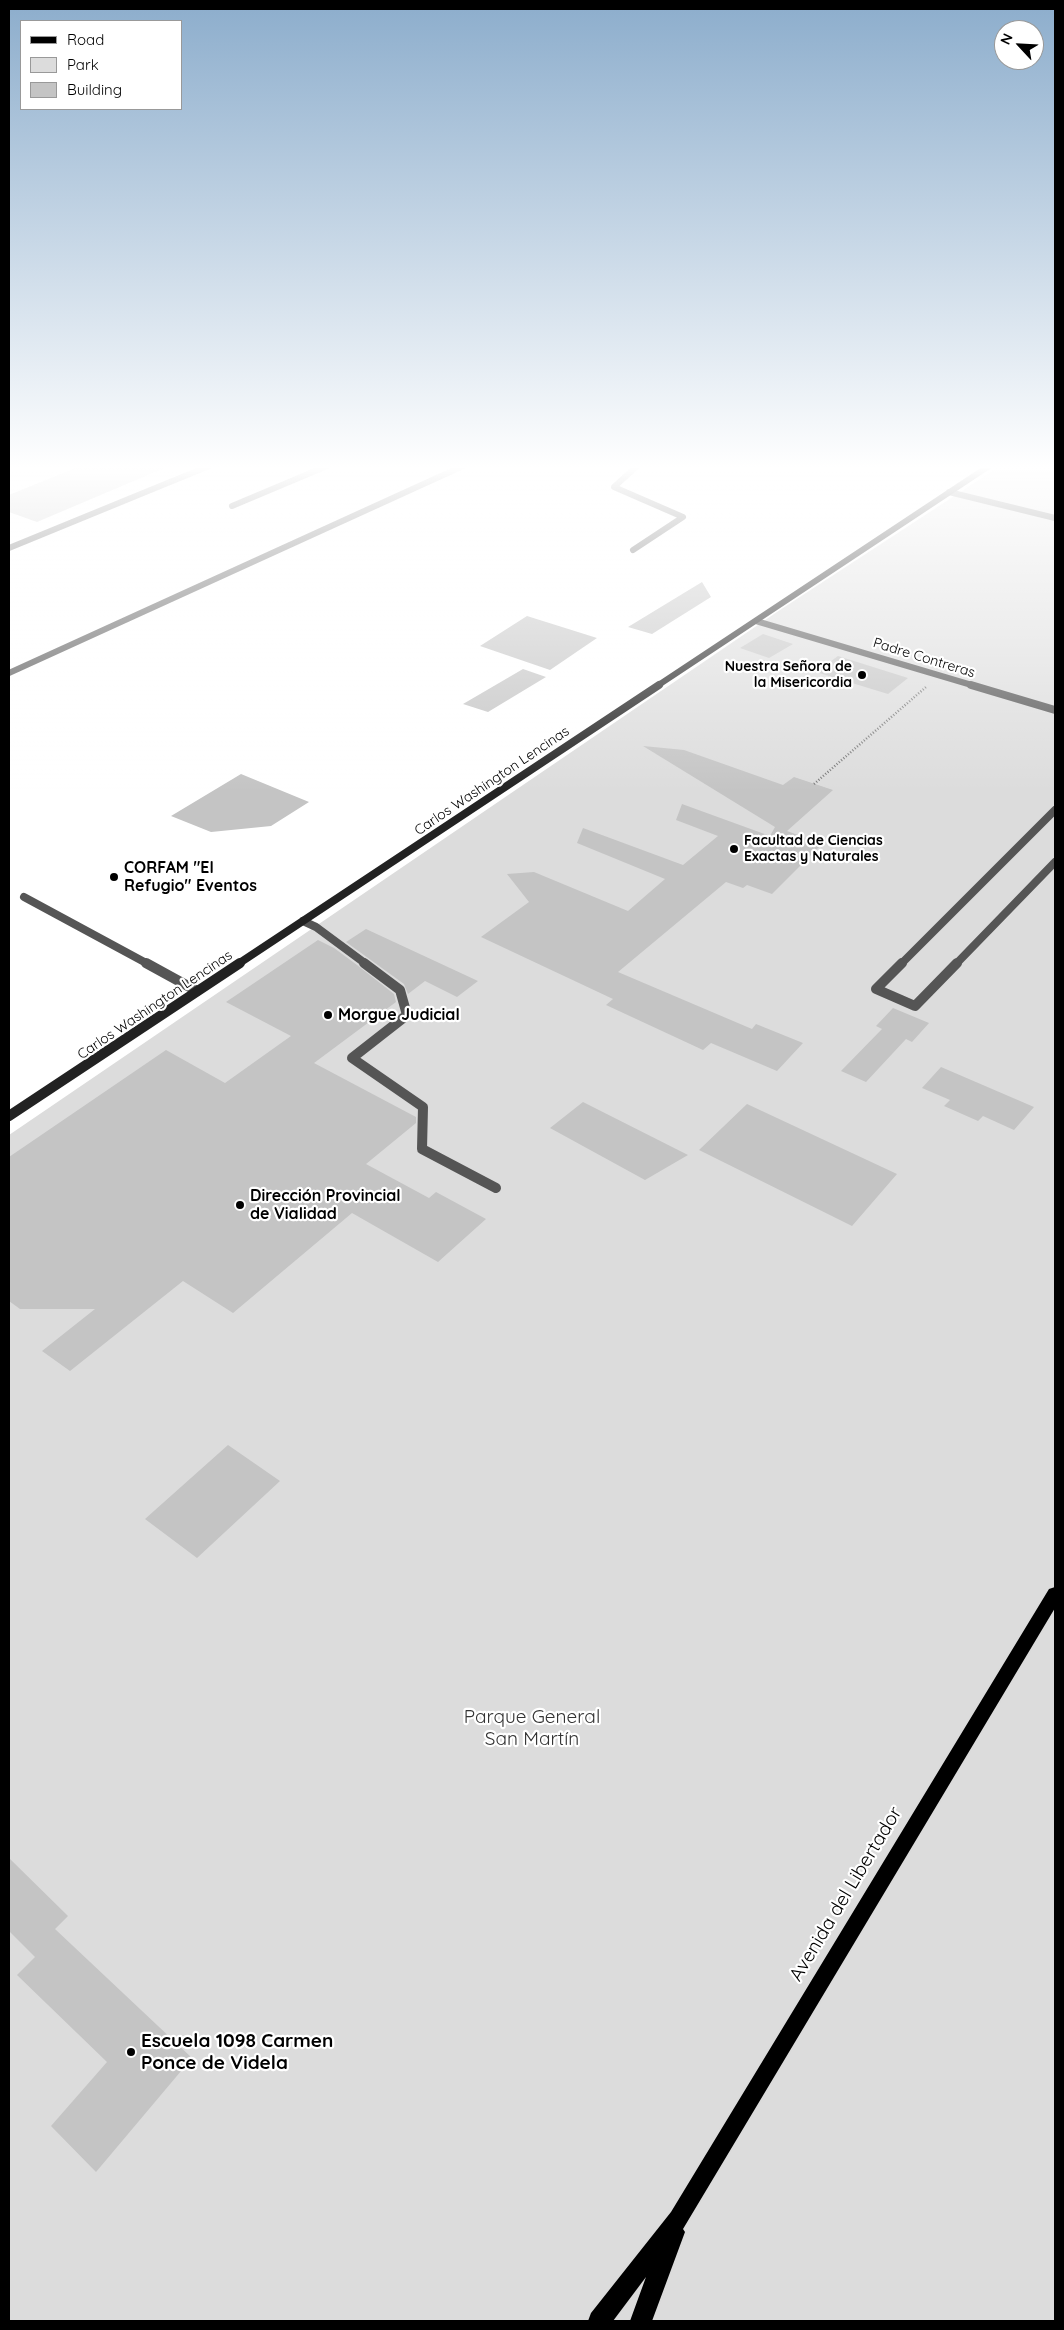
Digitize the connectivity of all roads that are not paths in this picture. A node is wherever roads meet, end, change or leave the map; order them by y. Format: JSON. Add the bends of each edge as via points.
{"nodes":[{"id":1,"x":225,"y":575,"type":"edge"},
{"id":2,"x":826,"y":575,"type":"edge"},
{"id":3,"x":756,"y":621,"type":"junction"},
{"id":4,"x":9,"y":673,"type":"edge"},
{"id":5,"x":1055,"y":710,"type":"edge"},
{"id":6,"x":1055,"y":810,"type":"edge"},
{"id":7,"x":1055,"y":862,"type":"edge"},
{"id":8,"x":24,"y":897,"type":"dead end"},
{"id":9,"x":304,"y":921,"type":"junction"},
{"id":10,"x":197,"y":991,"type":"junction"},
{"id":11,"x":9,"y":1116,"type":"edge"},
{"id":12,"x":496,"y":1188,"type":"dead end"},
{"id":13,"x":1055,"y":1594,"type":"edge"},
{"id":14,"x":678,"y":2219,"type":"junction"},
{"id":15,"x":599,"y":2321,"type":"edge"},
{"id":16,"x":641,"y":2321,"type":"edge"}],
"edges":[{"from":1,"to":4,"type":"street"},
{"from":2,"to":3,"type":"main road","name":"Carlos Washington Lencinas"},
{"from":3,"to":5,"type":"street","name":"Padre Contreras"},
{"from":3,"to":9,"type":"main road","name":"Carlos Washington Lencinas"},
{"from":6,"to":7,"type":"street","via":[[876,989],[915,1006]]},
{"from":8,"to":10,"type":"street"},
{"from":9,"to":10,"type":"main road","name":"Carlos Washington Lencinas"},
{"from":9,"to":12,"type":"street","via":[[400,990],[407,1015],[352,1058],[423,1107],[422,1149]]},
{"from":10,"to":11,"type":"main road","name":"Carlos Washington Lencinas"},
{"from":13,"to":14,"type":"main road","name":"Avenida del Libertador"},
{"from":14,"to":15,"type":"main road","name":"Avenida del Libertador"},
{"from":14,"to":16,"type":"main road","name":"Avenida del Libertador"}]}
